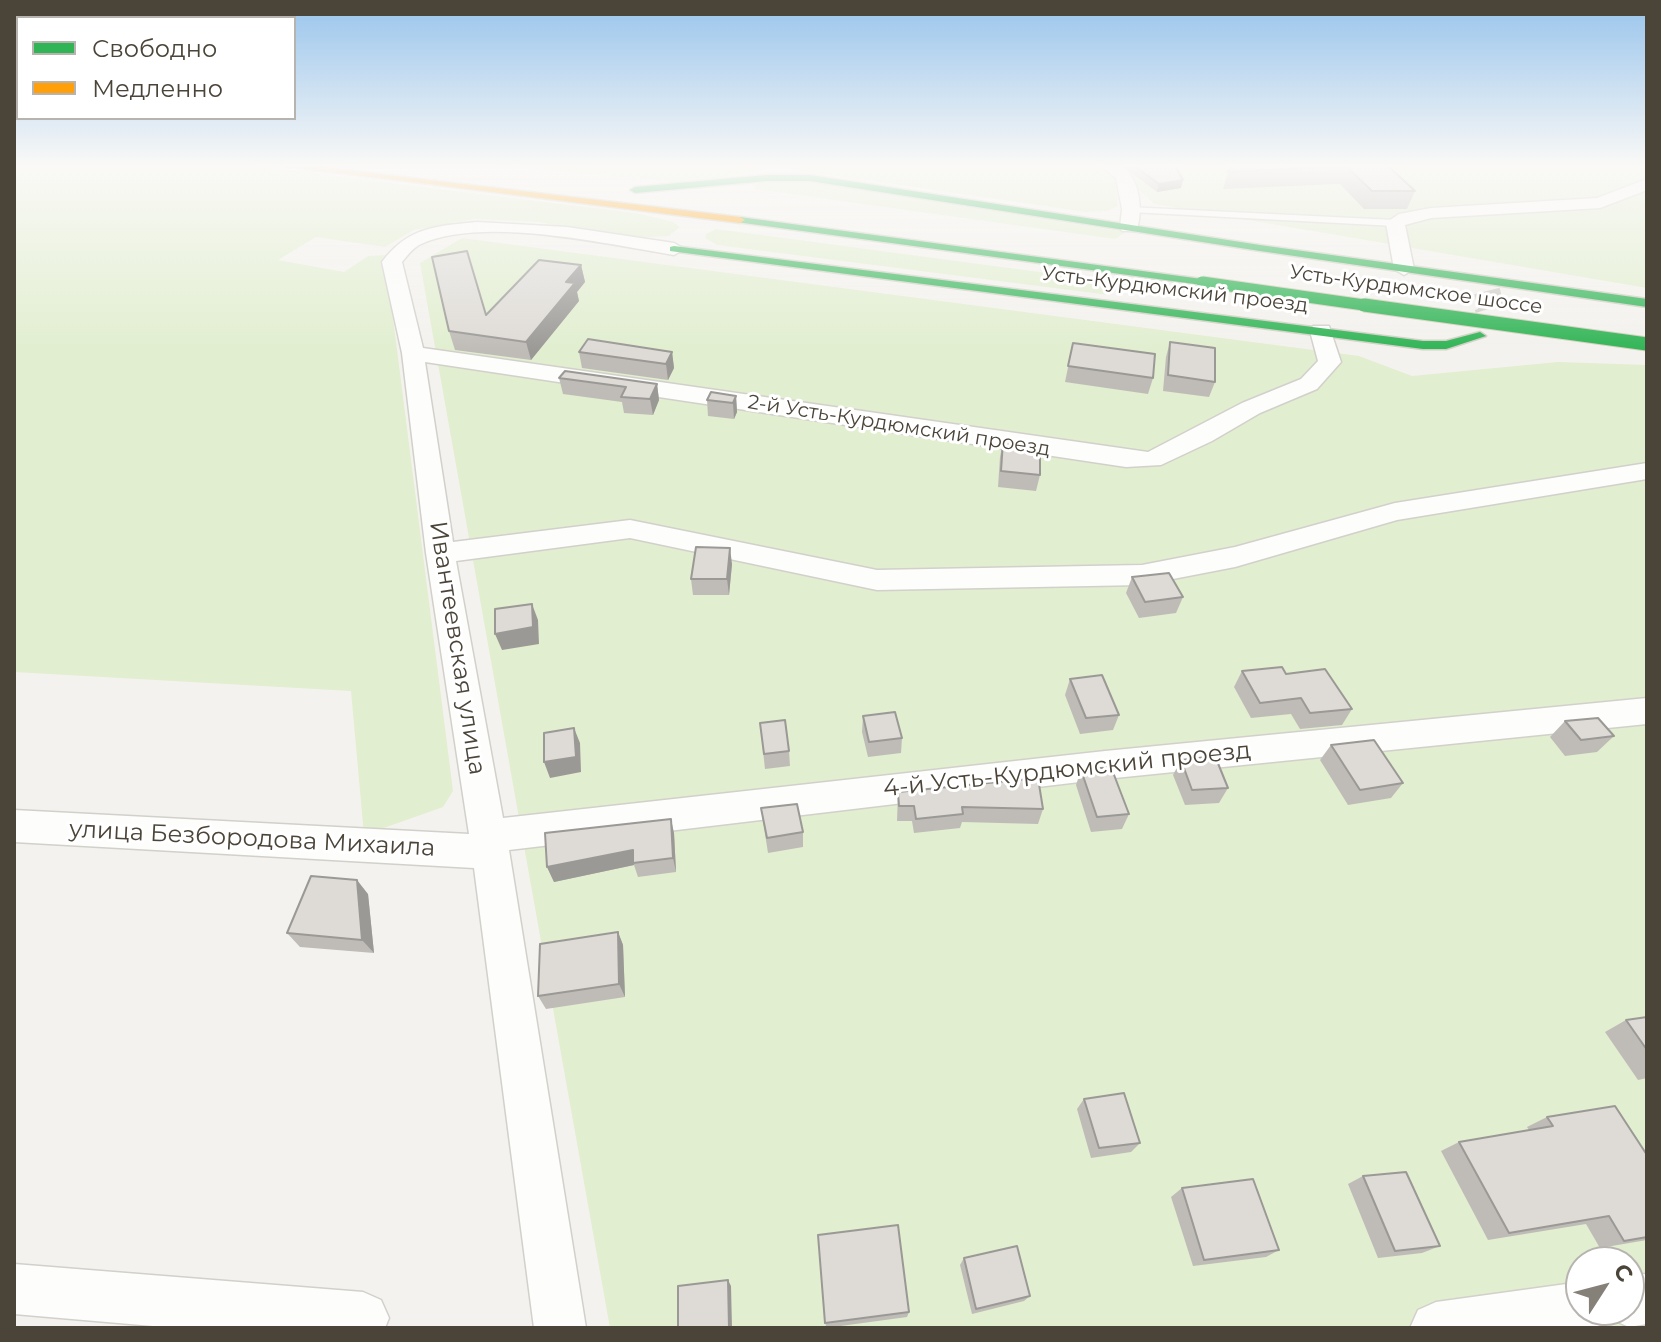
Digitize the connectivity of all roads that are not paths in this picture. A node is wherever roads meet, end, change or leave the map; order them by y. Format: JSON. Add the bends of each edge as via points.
{"nodes":[{"id":1,"x":469,"y":227,"type":"edge"},
{"id":2,"x":482,"y":227,"type":"edge"},
{"id":3,"x":689,"y":227,"type":"edge"},
{"id":4,"x":730,"y":227,"type":"edge"},
{"id":5,"x":791,"y":227,"type":"edge"},
{"id":6,"x":926,"y":227,"type":"edge"},
{"id":7,"x":1176,"y":227,"type":"edge"},
{"id":8,"x":1396,"y":227,"type":"edge"},
{"id":9,"x":1000,"y":236,"type":"dead end"},
{"id":10,"x":682,"y":241,"type":"junction"},
{"id":11,"x":1404,"y":269,"type":"junction"},
{"id":12,"x":1647,"y":303,"type":"edge"},
{"id":13,"x":1568,"y":311,"type":"dead end"},
{"id":14,"x":1647,"y":322,"type":"edge"},
{"id":15,"x":1321,"y":331,"type":"junction"},
{"id":16,"x":1480,"y":336,"type":"dead end"},
{"id":17,"x":1647,"y":344,"type":"edge"},
{"id":18,"x":413,"y":353,"type":"junction"},
{"id":19,"x":1647,"y":471,"type":"edge"},
{"id":20,"x":440,"y":553,"type":"junction"},
{"id":21,"x":1647,"y":711,"type":"edge"},
{"id":22,"x":14,"y":826,"type":"edge"},
{"id":23,"x":489,"y":844,"type":"junction"},
{"id":24,"x":14,"y":1289,"type":"edge"},
{"id":25,"x":1565,"y":1310,"type":"edge"},
{"id":26,"x":363,"y":1318,"type":"dead end"},
{"id":27,"x":560,"y":1328,"type":"edge"},
{"id":28,"x":1436,"y":1328,"type":"edge"}],
"edges":[{"from":1,"to":18,"type":"street","name":"Ивантеевская улица","via":[[420,235],[404,243],[392,262]]},
{"from":2,"to":10,"type":"street","name":"Ивантеевская улица"},
{"from":3,"to":10,"type":"main road"},
{"from":4,"to":10,"type":"main road"},
{"from":5,"to":17,"type":"main road","name":"Усть-Курдюмское шоссе","bridge":true},
{"from":6,"to":9,"type":"main road"},
{"from":7,"to":11,"type":"main road"},
{"from":8,"to":11,"type":"street"},
{"from":10,"to":15,"type":"main road","name":"Усть-Курдюмский проезд"},
{"from":11,"to":12,"type":"main road","via":[[1488,298]]},
{"from":13,"to":14,"type":"main road","name":"Усть-Курдюмское шоссе"},
{"from":15,"to":16,"type":"main road","name":"Усть-Курдюмский проезд","via":[[1423,345]]},
{"from":15,"to":18,"type":"street","name":"2-й Усть-Курдюмский проезд","via":[[1330,362],[1309,384],[1152,460]]},
{"from":18,"to":20,"type":"street","name":"Ивантеевская улица"},
{"from":19,"to":20,"type":"street","via":[[1395,512],[1235,557],[1142,575],[877,580],[630,529]]},
{"from":20,"to":23,"type":"street","name":"Ивантеевская улица"},
{"from":21,"to":23,"type":"street","name":"4-й Усть-Курдюмский проезд","via":[[1105,765]]},
{"from":22,"to":23,"type":"street","name":"улица Безбородова Михаила"},
{"from":23,"to":27,"type":"street","name":"Ивантеевская улица"},
{"from":24,"to":26,"type":"street"},
{"from":25,"to":28,"type":"street"}]}
